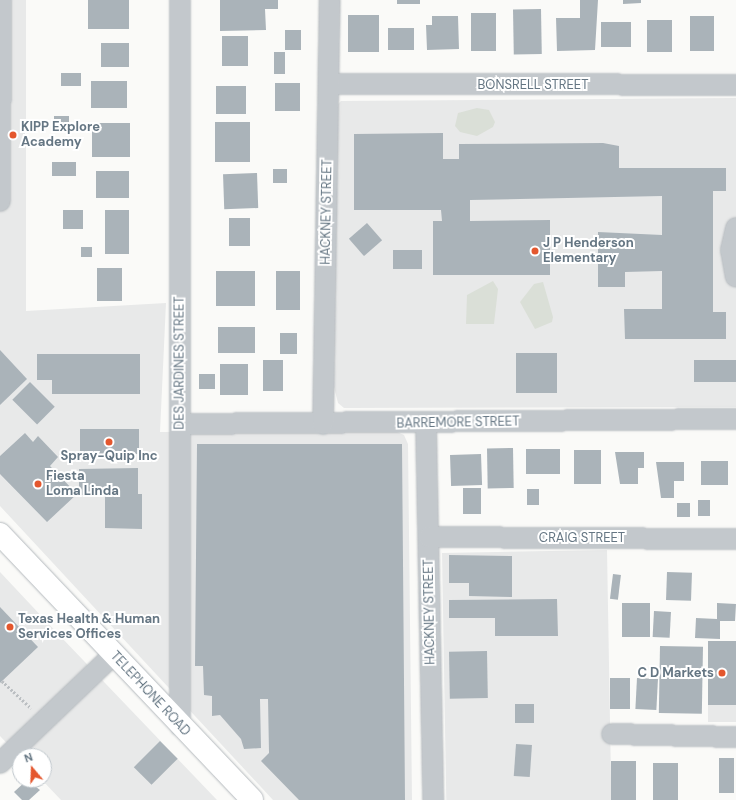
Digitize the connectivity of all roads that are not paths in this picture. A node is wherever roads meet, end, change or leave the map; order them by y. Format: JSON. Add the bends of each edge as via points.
{"nodes":[{"id":1,"x":1,"y":0,"type":"edge"},
{"id":2,"x":180,"y":0,"type":"edge"},
{"id":3,"x":330,"y":0,"type":"edge"},
{"id":4,"x":1,"y":83,"type":"edge"},
{"id":5,"x":330,"y":84,"type":"junction"},
{"id":6,"x":736,"y":85,"type":"edge"},
{"id":7,"x":0,"y":201,"type":"edge"},
{"id":8,"x":736,"y":228,"type":"edge"},
{"id":9,"x":736,"y":277,"type":"edge"},
{"id":10,"x":736,"y":419,"type":"edge"},
{"id":11,"x":180,"y":424,"type":"junction"},
{"id":12,"x":323,"y":424,"type":"junction"},
{"id":13,"x":426,"y":424,"type":"junction"},
{"id":14,"x":0,"y":534,"type":"edge"},
{"id":15,"x":429,"y":536,"type":"junction"},
{"id":16,"x":736,"y":539,"type":"edge"},
{"id":17,"x":113,"y":655,"type":"junction"},
{"id":18,"x":180,"y":726,"type":"junction"},
{"id":19,"x":612,"y":734,"type":"dead end"},
{"id":20,"x":736,"y":738,"type":"edge"},
{"id":21,"x":0,"y":763,"type":"edge"},
{"id":22,"x":252,"y":800,"type":"edge"},
{"id":23,"x":433,"y":800,"type":"edge"}],
"edges":[{"from":1,"to":4,"type":"street"},
{"from":2,"to":11,"type":"street","name":"DES JARDINES STREET"},
{"from":3,"to":5,"type":"street","name":"HACKNEY STREET"},
{"from":4,"to":7,"type":"street"},
{"from":5,"to":6,"type":"street","name":"BONSRELL STREET"},
{"from":5,"to":12,"type":"street","name":"HACKNEY STREET"},
{"from":8,"to":9,"type":"street","via":[[731,250]]},
{"from":10,"to":13,"type":"street","name":"BARREMORE STREET"},
{"from":11,"to":12,"type":"street","name":"BARREMORE STREET"},
{"from":11,"to":18,"type":"street","name":"DES JARDINES STREET"},
{"from":12,"to":13,"type":"street","name":"BARREMORE STREET"},
{"from":13,"to":15,"type":"street","name":"HACKNEY STREET"},
{"from":14,"to":17,"type":"main road","name":"TELEPHONE ROAD"},
{"from":15,"to":16,"type":"street","name":"CRAIG STREET"},
{"from":15,"to":23,"type":"street","name":"HACKNEY STREET"},
{"from":17,"to":18,"type":"main road","name":"TELEPHONE ROAD"},
{"from":17,"to":21,"type":"street"},
{"from":18,"to":22,"type":"main road","name":"TELEPHONE ROAD"},
{"from":19,"to":20,"type":"street"}]}
